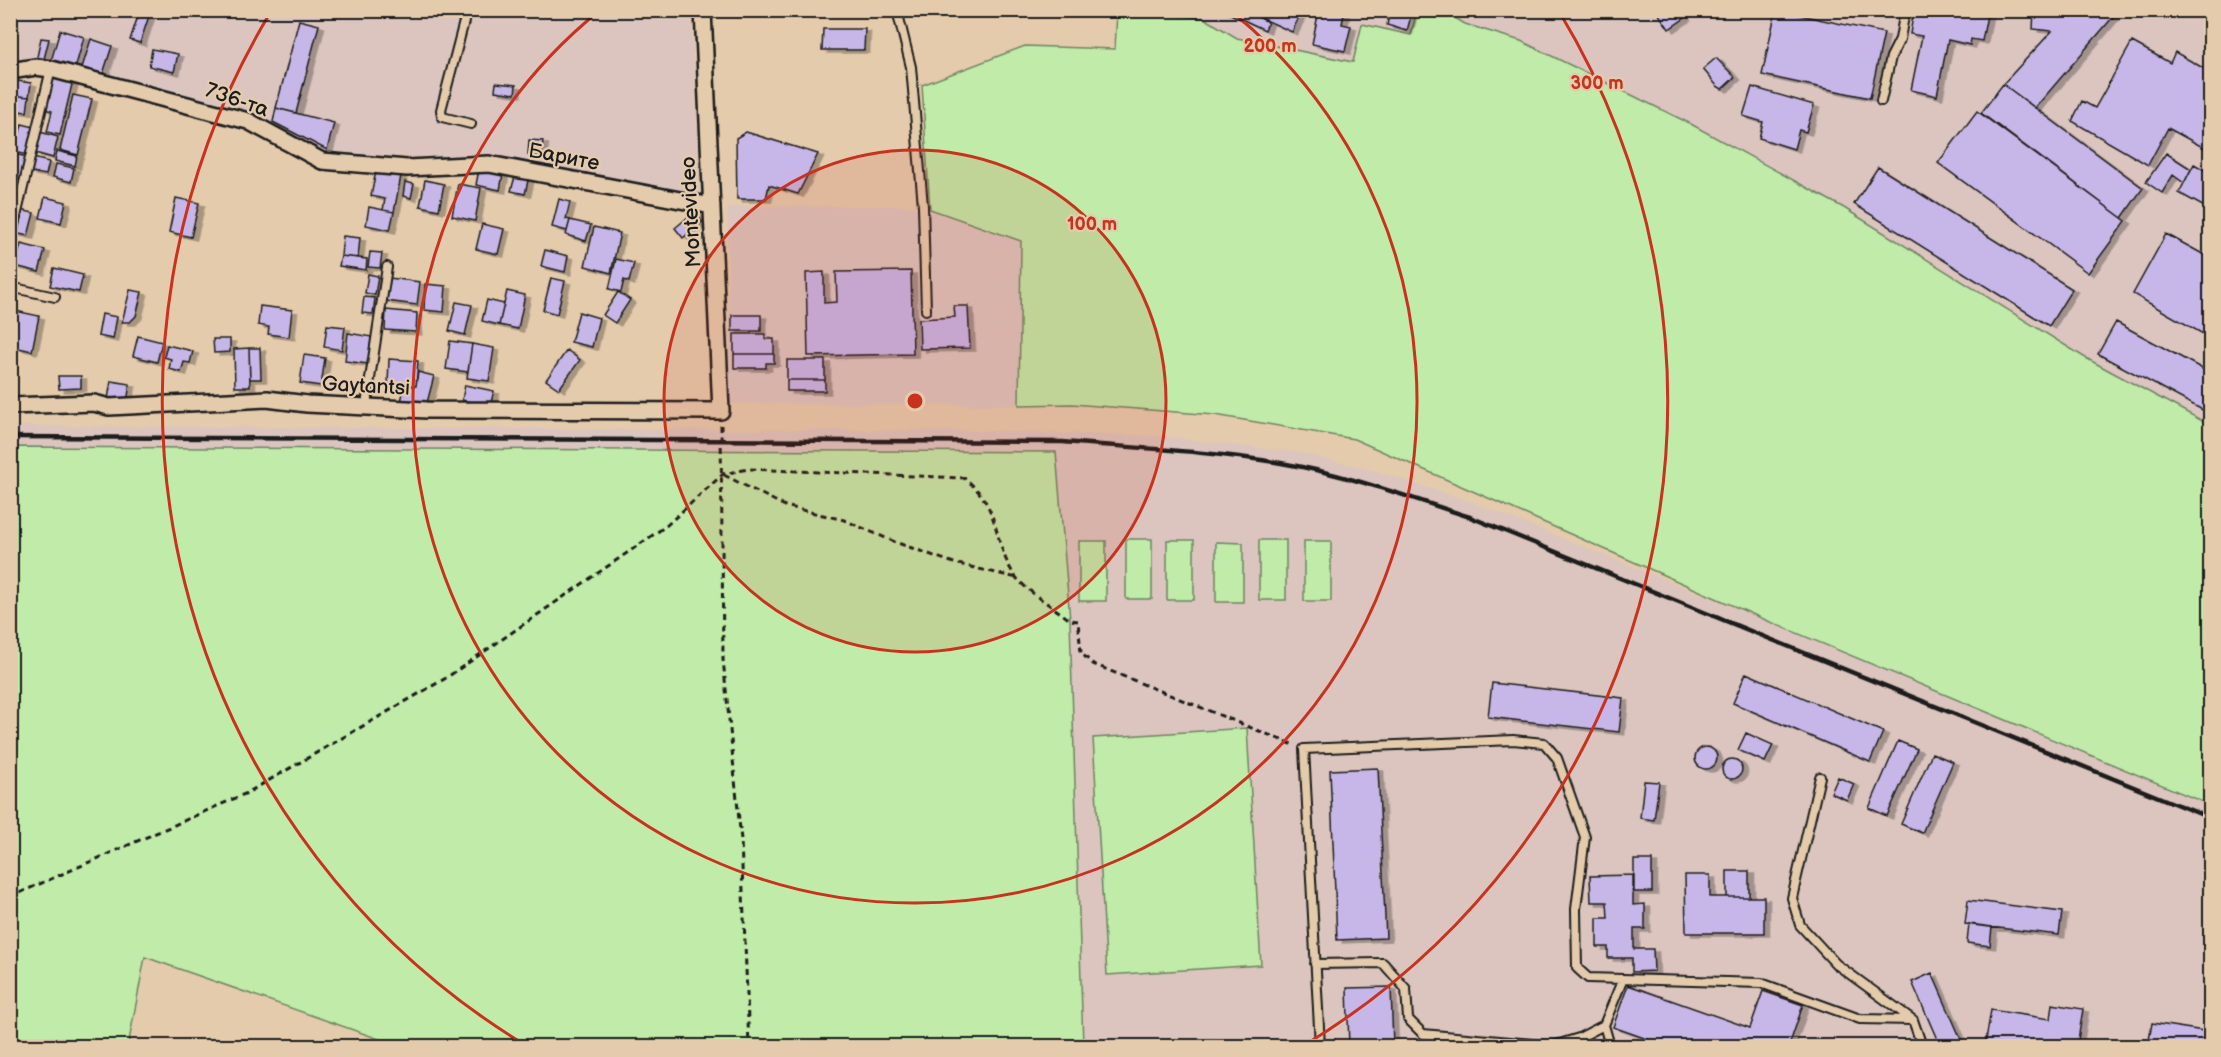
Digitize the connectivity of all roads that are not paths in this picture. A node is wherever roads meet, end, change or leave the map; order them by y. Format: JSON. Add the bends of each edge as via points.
{"nodes":[{"id":1,"x":467,"y":10,"type":"edge"},
{"id":2,"x":703,"y":10,"type":"edge"},
{"id":3,"x":897,"y":10,"type":"edge"},
{"id":4,"x":1905,"y":10,"type":"edge"},
{"id":5,"x":51,"y":69,"type":"junction"},
{"id":6,"x":10,"y":71,"type":"edge"},
{"id":7,"x":1881,"y":101,"type":"dead end"},
{"id":8,"x":471,"y":124,"type":"dead end"},
{"id":9,"x":407,"y":168,"type":"joint"},
{"id":10,"x":712,"y":206,"type":"junction"},
{"id":11,"x":10,"y":242,"type":"edge"},
{"id":12,"x":387,"y":267,"type":"dead end"},
{"id":13,"x":10,"y":288,"type":"edge"},
{"id":14,"x":55,"y":297,"type":"dead end"},
{"id":15,"x":926,"y":310,"type":"dead end"},
{"id":16,"x":366,"y":405,"type":"junction"},
{"id":17,"x":10,"y":406,"type":"edge"},
{"id":18,"x":721,"y":411,"type":"joint"},
{"id":19,"x":1820,"y":777,"type":"dead end"},
{"id":20,"x":1315,"y":964,"type":"junction"},
{"id":21,"x":1622,"y":981,"type":"junction"},
{"id":22,"x":1912,"y":1020,"type":"junction"},
{"id":23,"x":1604,"y":1025,"type":"junction"},
{"id":24,"x":1554,"y":1046,"type":"edge"},
{"id":25,"x":1320,"y":1047,"type":"edge"},
{"id":26,"x":1610,"y":1047,"type":"edge"},
{"id":27,"x":1922,"y":1047,"type":"edge"}],
"edges":[{"from":1,"to":8,"type":"lane","via":[[441,110],[442,117],[448,120]]},
{"from":2,"to":10,"type":"street","name":"Montevideo"},
{"from":3,"to":15,"type":"lane","via":[[911,67],[923,206]]},
{"from":4,"to":7,"type":"lane"},
{"from":5,"to":6,"type":"street","name":"736-та"},
{"from":5,"to":9,"type":"street","name":"736-та","via":[[248,121],[322,162]]},
{"from":5,"to":11,"type":"lane"},
{"from":9,"to":10,"type":"street","name":"Барите","via":[[489,164]]},
{"from":10,"to":18,"type":"street","name":"Montevideo"},
{"from":12,"to":16,"type":"lane"},
{"from":13,"to":14,"type":"lane"},
{"from":16,"to":17,"type":"street","name":"Gaytantsi","via":[[267,399],[109,407],[94,403]]},
{"from":16,"to":18,"type":"street","name":"Gaytantsi","via":[[528,412]]},
{"from":19,"to":22,"type":"lane","via":[[1792,898],[1800,925],[1836,964]]},
{"from":20,"to":21,"type":"lane","via":[[1304,748],[1513,740],[1544,743],[1557,759],[1585,837],[1576,909],[1577,968],[1588,978]]},
{"from":20,"to":24,"type":"lane","via":[[1383,963],[1406,989],[1408,1018],[1423,1034]]},
{"from":20,"to":25,"type":"lane"},
{"from":21,"to":22,"type":"lane","via":[[1761,983],[1860,1019]]},
{"from":21,"to":23,"type":"lane"},
{"from":22,"to":27,"type":"lane"},
{"from":23,"to":24,"type":"lane"},
{"from":23,"to":26,"type":"lane"}]}
